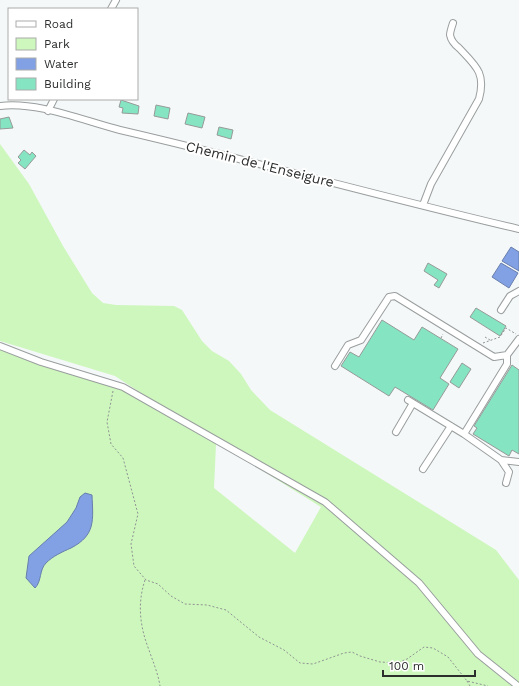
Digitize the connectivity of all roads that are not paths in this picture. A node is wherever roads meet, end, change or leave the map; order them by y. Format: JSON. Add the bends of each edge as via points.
{"nodes":[{"id":1,"x":453,"y":23,"type":"dead end"},
{"id":2,"x":53,"y":100,"type":"edge"},
{"id":3,"x":0,"y":106,"type":"edge"},
{"id":4,"x":48,"y":110,"type":"junction"},
{"id":5,"x":423,"y":205,"type":"junction"},
{"id":6,"x":519,"y":230,"type":"edge"},
{"id":7,"x":519,"y":292,"type":"edge"},
{"id":8,"x":500,"y":310,"type":"dead end"},
{"id":9,"x":518,"y":337,"type":"edge"},
{"id":10,"x":0,"y":346,"type":"edge"},
{"id":11,"x":507,"y":355,"type":"junction"},
{"id":12,"x":335,"y":366,"type":"dead end"},
{"id":13,"x":451,"y":426,"type":"junction"},
{"id":14,"x":396,"y":432,"type":"dead end"},
{"id":15,"x":464,"y":434,"type":"junction"},
{"id":16,"x":501,"y":460,"type":"junction"},
{"id":17,"x":519,"y":462,"type":"edge"},
{"id":18,"x":423,"y":469,"type":"dead end"},
{"id":19,"x":506,"y":483,"type":"dead end"},
{"id":20,"x":518,"y":686,"type":"edge"}],
"edges":[{"from":1,"to":5,"type":"street","via":[[450,35],[453,43],[475,65],[481,76],[482,87],[479,99],[430,184]]},
{"from":2,"to":4,"type":"street"},
{"from":3,"to":4,"type":"street","name":"Chemin de l'Enseigure","via":[[24,105]]},
{"from":4,"to":5,"type":"street","name":"Chemin de l'Enseigure","via":[[91,123]]},
{"from":5,"to":6,"type":"street","name":"Chemin de l'Enseigure"},
{"from":7,"to":8,"type":"street","via":[[510,296]]},
{"from":9,"to":11,"type":"street"},
{"from":10,"to":20,"type":"street","via":[[41,362],[124,387],[325,502],[419,583],[478,654]]},
{"from":11,"to":12,"type":"street","via":[[494,357],[395,296],[389,297],[361,340],[348,346]]},
{"from":11,"to":15,"type":"street","via":[[507,364]]},
{"from":13,"to":14,"type":"street","via":[[411,401]]},
{"from":13,"to":15,"type":"street"},
{"from":13,"to":18,"type":"street"},
{"from":15,"to":16,"type":"street"},
{"from":16,"to":17,"type":"street"},
{"from":16,"to":19,"type":"street","via":[[509,472]]}]}
